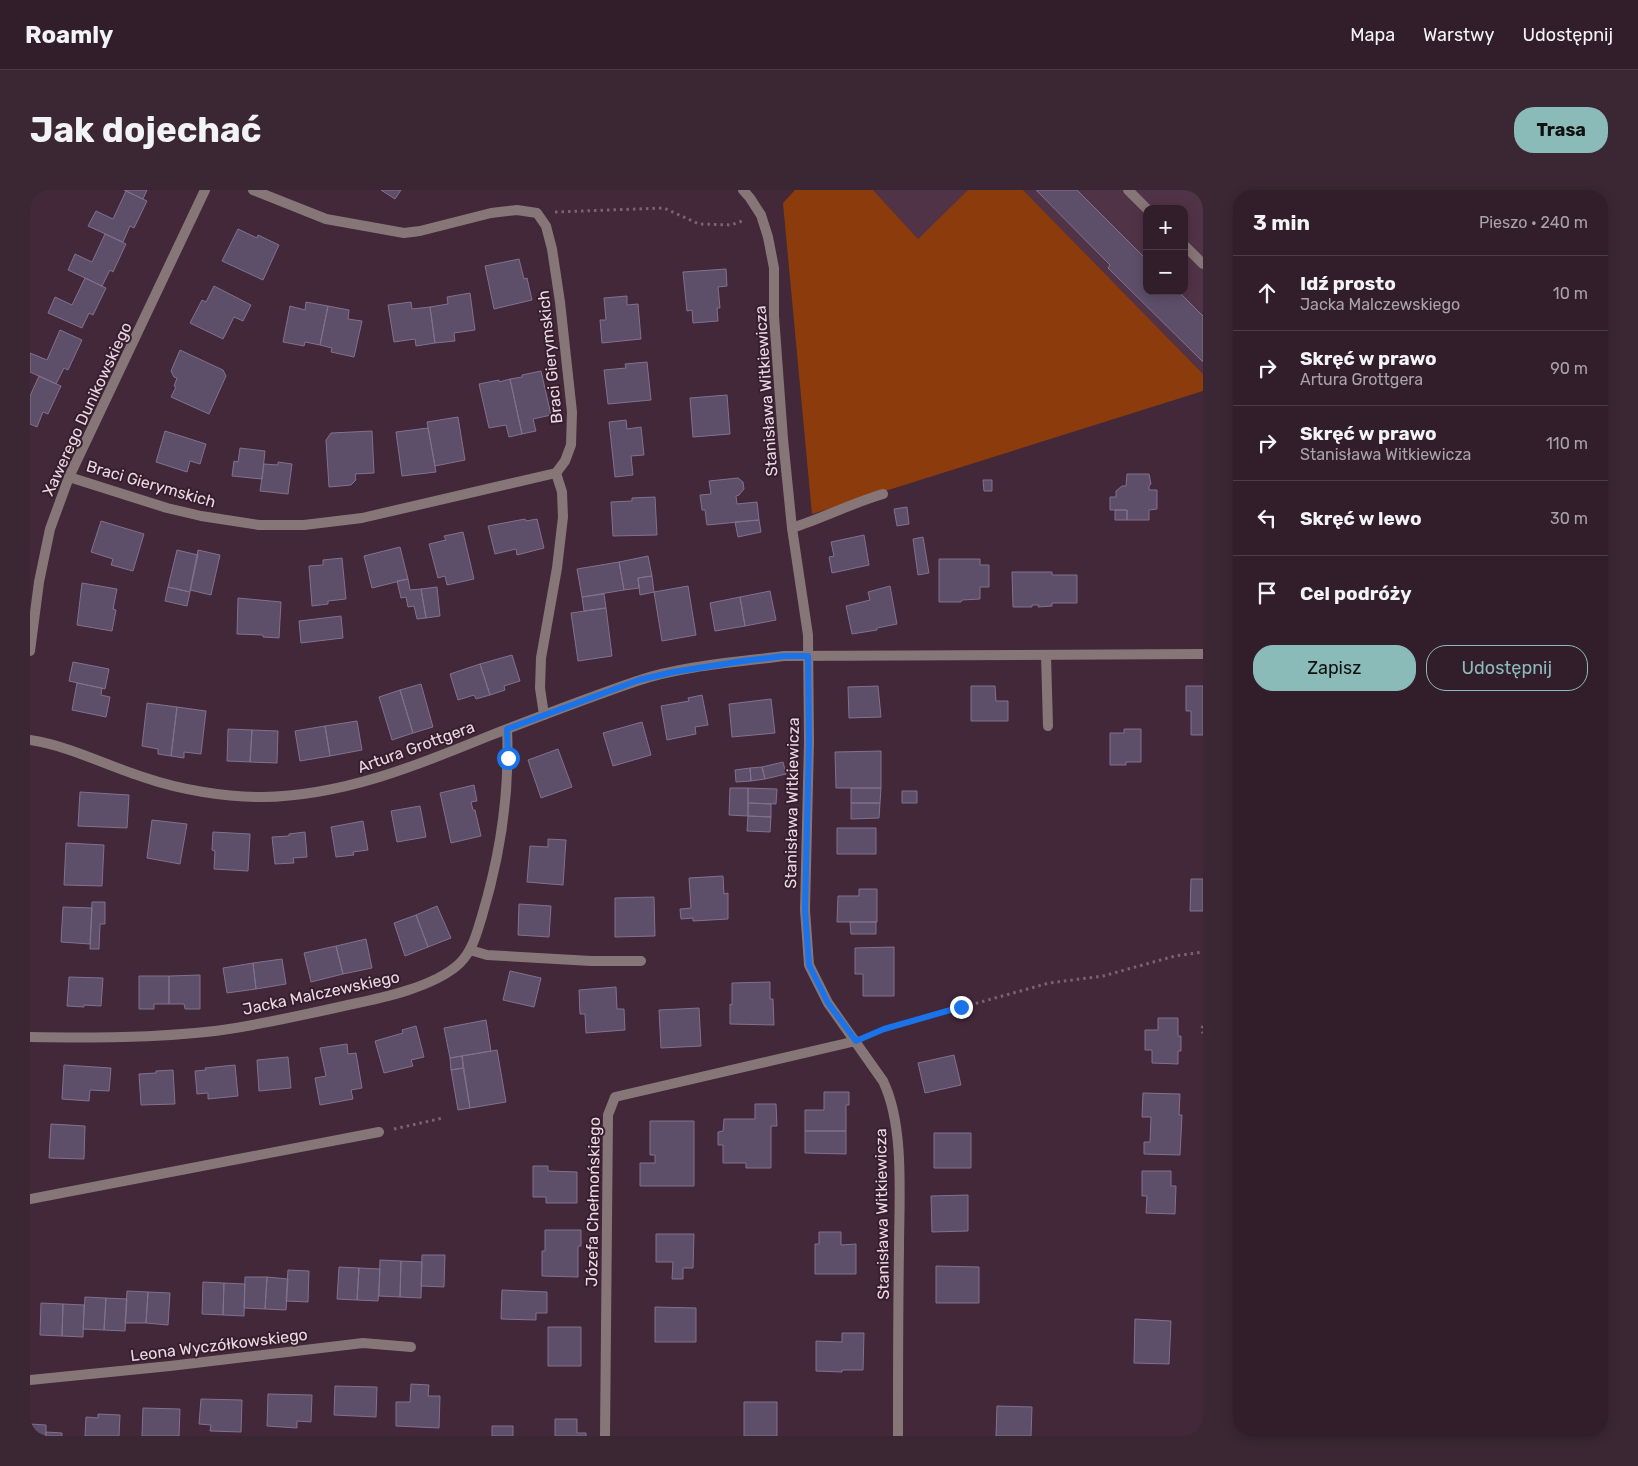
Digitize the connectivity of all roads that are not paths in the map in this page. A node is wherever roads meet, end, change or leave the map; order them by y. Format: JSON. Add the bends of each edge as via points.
{"nodes":[{"id":1,"x":205,"y":190,"type":"edge"},
{"id":2,"x":252,"y":190,"type":"edge"},
{"id":3,"x":743,"y":190,"type":"edge"},
{"id":4,"x":1128,"y":190,"type":"edge"},
{"id":5,"x":1143,"y":205,"type":"edge"},
{"id":6,"x":1188,"y":250,"type":"edge"},
{"id":7,"x":1203,"y":264,"type":"edge"},
{"id":8,"x":556,"y":473,"type":"junction"},
{"id":9,"x":69,"y":477,"type":"junction"},
{"id":10,"x":883,"y":494,"type":"dead end"},
{"id":11,"x":792,"y":528,"type":"junction"},
{"id":12,"x":30,"y":650,"type":"edge"},
{"id":13,"x":1203,"y":654,"type":"edge"},
{"id":14,"x":1046,"y":655,"type":"junction"},
{"id":15,"x":808,"y":656,"type":"junction"},
{"id":16,"x":544,"y":715,"type":"junction"},
{"id":17,"x":1048,"y":726,"type":"dead end"},
{"id":18,"x":507,"y":729,"type":"junction"},
{"id":19,"x":30,"y":740,"type":"edge"},
{"id":20,"x":470,"y":950,"type":"junction"},
{"id":21,"x":641,"y":961,"type":"dead end"},
{"id":22,"x":30,"y":1038,"type":"edge"},
{"id":23,"x":856,"y":1041,"type":"junction"},
{"id":24,"x":379,"y":1132,"type":"road end"},
{"id":25,"x":30,"y":1200,"type":"edge"},
{"id":26,"x":411,"y":1347,"type":"dead end"},
{"id":27,"x":30,"y":1380,"type":"edge"},
{"id":28,"x":605,"y":1436,"type":"edge"},
{"id":29,"x":898,"y":1436,"type":"edge"}],
"edges":[{"from":1,"to":9,"type":"street","name":"Xawerego Dunikowskiego"},
{"from":2,"to":8,"type":"street","name":"Braci Gierymskich","via":[[326,219],[404,233],[491,213],[537,212],[546,226],[552,249],[572,412],[571,445],[566,460]]},
{"from":3,"to":11,"type":"street","name":"Stanisława Witkiewicza","via":[[761,215],[774,268],[782,439]]},
{"from":4,"to":5,"type":"street"},
{"from":6,"to":7,"type":"street"},
{"from":8,"to":9,"type":"street","name":"Braci Gierymskich","via":[[362,518],[304,525],[259,525],[202,516]]},
{"from":8,"to":16,"type":"street","via":[[562,492],[563,517],[541,658],[540,688]]},
{"from":9,"to":12,"type":"street","name":"Xawerego Dunikowskiego","via":[[50,529]]},
{"from":10,"to":11,"type":"street"},
{"from":11,"to":15,"type":"street","name":"Stanisława Witkiewicza"},
{"from":13,"to":14,"type":"street"},
{"from":14,"to":15,"type":"street"},
{"from":14,"to":17,"type":"street"},
{"from":15,"to":16,"type":"street","name":"Artura Grottgera","via":[[784,656],[673,672],[639,680]]},
{"from":15,"to":23,"type":"street","name":"Stanisława Witkiewicza","via":[[805,910],[809,965],[828,1003]]},
{"from":16,"to":18,"type":"street","name":"Artura Grottgera"},
{"from":18,"to":19,"type":"street","name":"Artura Grottgera","via":[[366,782],[334,790],[261,797],[204,792],[147,779],[51,743]]},
{"from":18,"to":20,"type":"street","name":"Jacka Malczewskiego","via":[[508,758],[501,830],[490,890]]},
{"from":20,"to":21,"type":"street","via":[[487,955]]},
{"from":20,"to":22,"type":"street","name":"Jacka Malczewskiego","via":[[444,976],[419,986],[295,1017],[214,1031],[115,1038]]},
{"from":23,"to":28,"type":"street","name":"Józefa Chełmońskiego","via":[[615,1097],[608,1116]]},
{"from":23,"to":29,"type":"street","name":"Stanisława Witkiewicza","via":[[889,1092],[897,1134]]},
{"from":24,"to":25,"type":"street"},
{"from":26,"to":27,"type":"street","name":"Leona Wyczółkowskiego","via":[[363,1343]]}]}
